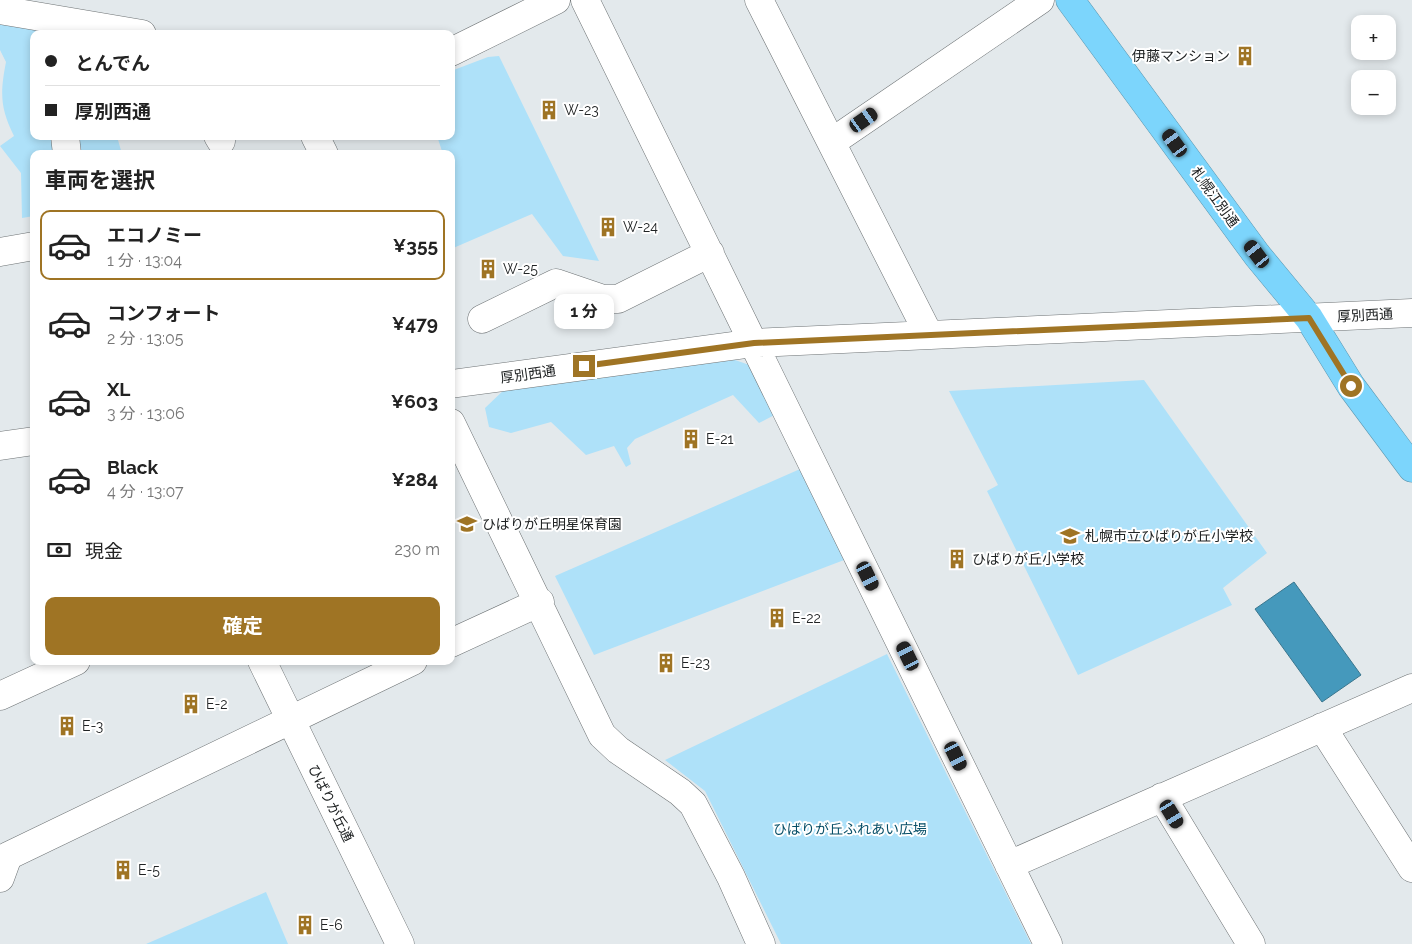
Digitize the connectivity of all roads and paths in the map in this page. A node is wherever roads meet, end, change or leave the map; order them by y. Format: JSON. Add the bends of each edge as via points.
{"nodes":[{"id":1,"x":556,"y":0,"type":"edge"},
{"id":2,"x":585,"y":0,"type":"edge"},
{"id":3,"x":759,"y":0,"type":"edge"},
{"id":4,"x":1040,"y":0,"type":"edge"},
{"id":5,"x":1070,"y":0,"type":"edge"},
{"id":6,"x":0,"y":10,"type":"edge"},
{"id":7,"x":68,"y":18,"type":"edge"},
{"id":8,"x":124,"y":30,"type":"edge"},
{"id":9,"x":455,"y":50,"type":"edge"},
{"id":10,"x":832,"y":142,"type":"junction"},
{"id":11,"x":30,"y":247,"type":"edge"},
{"id":12,"x":0,"y":252,"type":"edge"},
{"id":13,"x":710,"y":253,"type":"junction"},
{"id":14,"x":1412,"y":313,"type":"edge"},
{"id":15,"x":1309,"y":318,"type":"junction"},
{"id":16,"x":482,"y":319,"type":"dead end"},
{"id":17,"x":929,"y":335,"type":"junction"},
{"id":18,"x":754,"y":343,"type":"junction"},
{"id":19,"x":455,"y":383,"type":"edge"},
{"id":20,"x":455,"y":431,"type":"edge"},
{"id":21,"x":30,"y":442,"type":"edge"},
{"id":22,"x":0,"y":446,"type":"edge"},
{"id":23,"x":1412,"y":468,"type":"edge"},
{"id":24,"x":540,"y":602,"type":"junction"},
{"id":25,"x":455,"y":641,"type":"edge"},
{"id":26,"x":67,"y":665,"type":"edge"},
{"id":27,"x":264,"y":665,"type":"edge"},
{"id":28,"x":405,"y":665,"type":"edge"},
{"id":29,"x":1412,"y":688,"type":"edge"},
{"id":30,"x":0,"y":696,"type":"edge"},
{"id":31,"x":291,"y":720,"type":"junction"},
{"id":32,"x":1322,"y":727,"type":"junction"},
{"id":33,"x":1162,"y":797,"type":"junction"},
{"id":34,"x":3,"y":857,"type":"edge"},
{"id":35,"x":1009,"y":865,"type":"junction"},
{"id":36,"x":1412,"y":868,"type":"edge"},
{"id":37,"x":400,"y":944,"type":"edge"},
{"id":38,"x":761,"y":944,"type":"edge"},
{"id":39,"x":1048,"y":944,"type":"edge"},
{"id":40,"x":1251,"y":944,"type":"edge"}],
"edges":[{"from":1,"to":9,"type":"street"},
{"from":2,"to":13,"type":"street"},
{"from":3,"to":10,"type":"street"},
{"from":4,"to":10,"type":"street"},
{"from":5,"to":15,"type":"highway","name":"札幌江別通","via":[[1257,254]]},
{"from":6,"to":7,"type":"street"},
{"from":7,"to":8,"type":"street"},
{"from":10,"to":17,"type":"street"},
{"from":11,"to":12,"type":"street"},
{"from":13,"to":16,"type":"street","via":[[618,299],[603,299],[556,283]]},
{"from":13,"to":18,"type":"street"},
{"from":14,"to":15,"type":"street","name":"厚別西通"},
{"from":15,"to":17,"type":"street","name":"厚別西通"},
{"from":15,"to":23,"type":"highway","name":"札幌江別通","via":[[1351,386]]},
{"from":17,"to":18,"type":"street","name":"厚別西通"},
{"from":18,"to":19,"type":"street","name":"厚別西通"},
{"from":18,"to":35,"type":"street"},
{"from":20,"to":24,"type":"street"},
{"from":21,"to":22,"type":"street"},
{"from":24,"to":25,"type":"street"},
{"from":24,"to":38,"type":"street","via":[[602,735],[693,804]]},
{"from":26,"to":30,"type":"street"},
{"from":27,"to":31,"type":"street","name":"ひばりが丘通"},
{"from":28,"to":31,"type":"street"},
{"from":29,"to":32,"type":"street"},
{"from":31,"to":34,"type":"street"},
{"from":31,"to":37,"type":"street","name":"ひばりが丘通"},
{"from":32,"to":33,"type":"street"},
{"from":32,"to":36,"type":"street"},
{"from":33,"to":35,"type":"street"},
{"from":33,"to":40,"type":"street"},
{"from":35,"to":39,"type":"street"}]}
